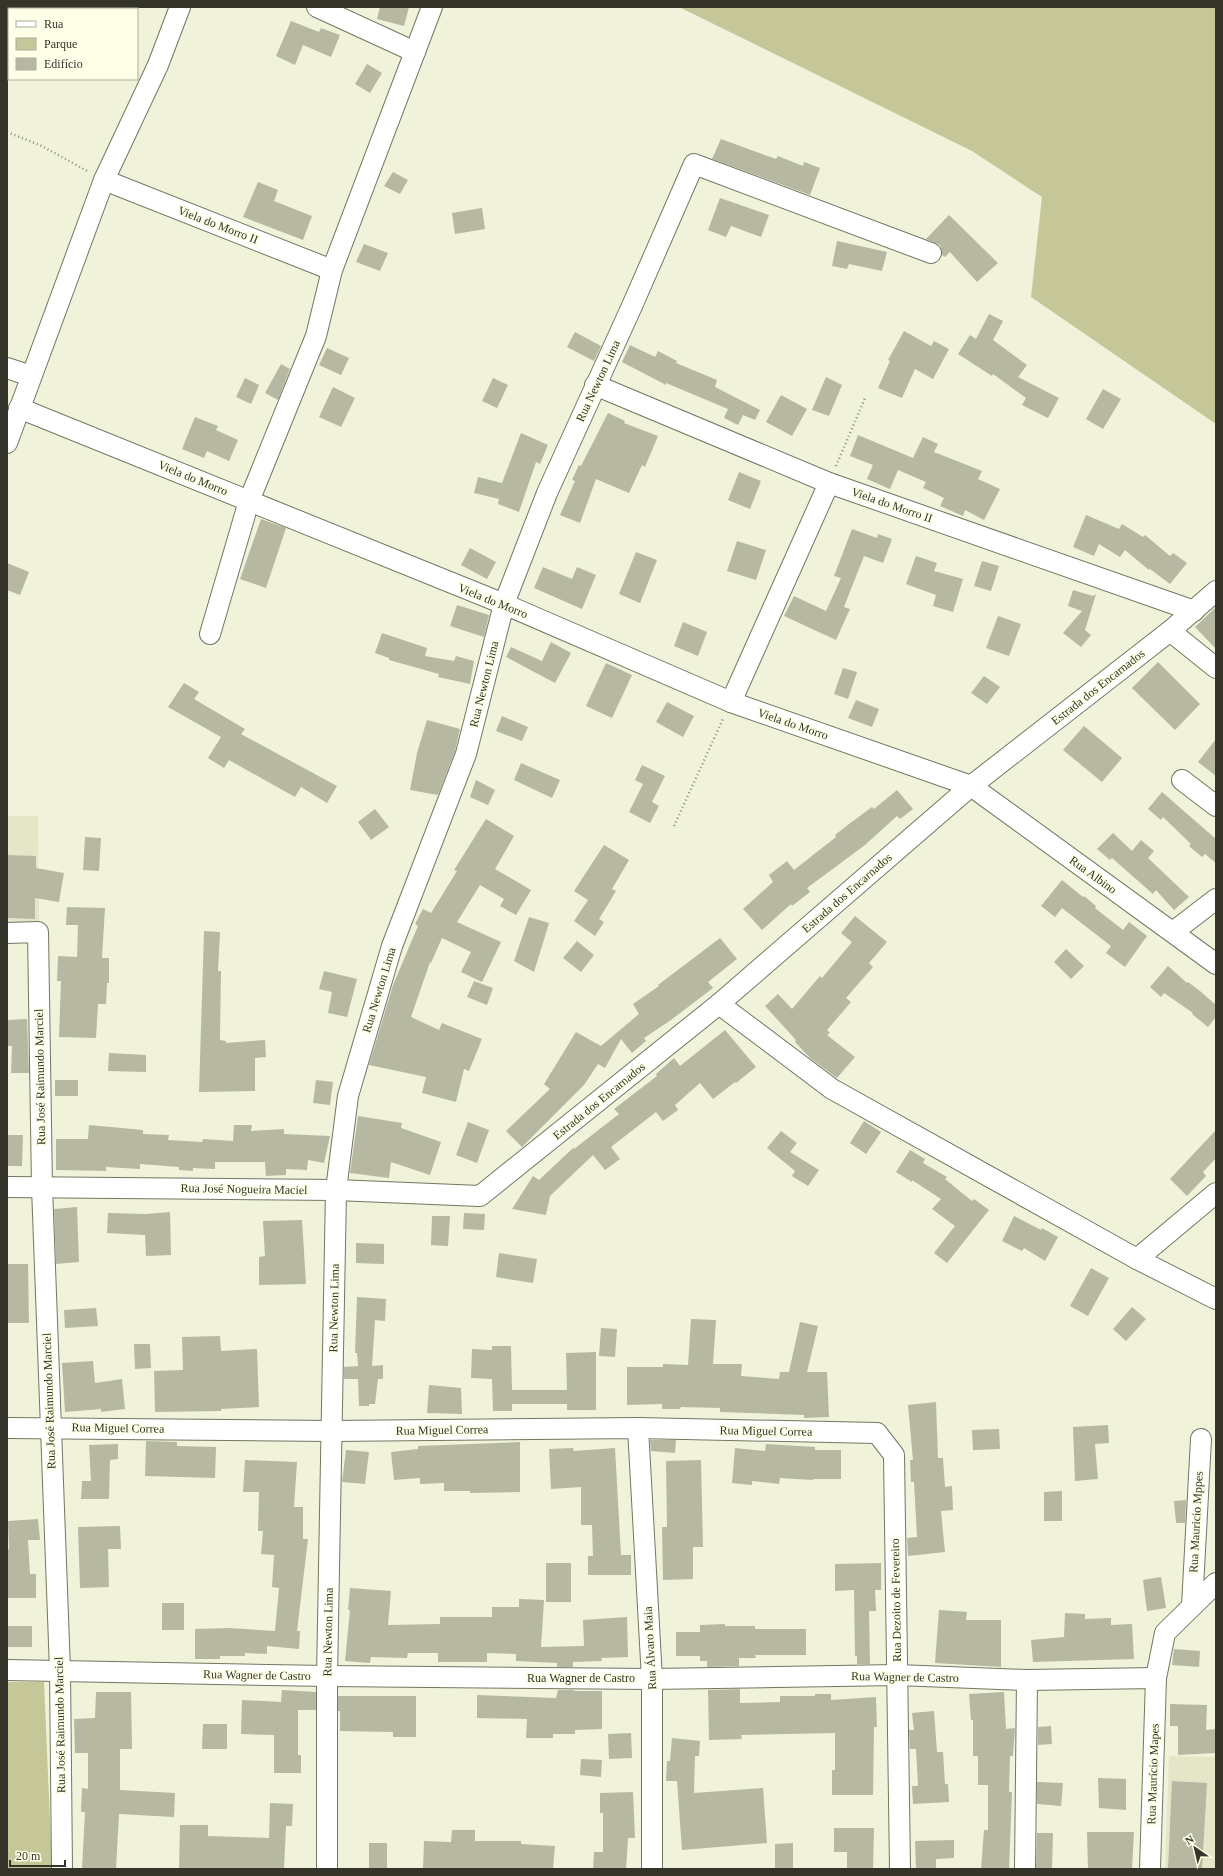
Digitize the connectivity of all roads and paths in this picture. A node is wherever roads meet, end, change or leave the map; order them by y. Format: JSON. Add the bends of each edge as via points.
{"nodes":[{"id":1,"x":180,"y":7,"type":"edge"},
{"id":2,"x":317,"y":7,"type":"edge"},
{"id":3,"x":432,"y":7,"type":"edge"},
{"id":4,"x":415,"y":52,"type":"junction"},
{"id":5,"x":7,"y":132,"type":"edge"},
{"id":6,"x":104,"y":180,"type":"junction"},
{"id":7,"x":931,"y":253,"type":"dead end"},
{"id":8,"x":332,"y":270,"type":"junction"},
{"id":9,"x":7,"y":368,"type":"edge"},
{"id":10,"x":31,"y":376,"type":"junction"},
{"id":11,"x":595,"y":385,"type":"junction"},
{"id":12,"x":865,"y":398,"type":"dead end"},
{"id":13,"x":19,"y":408,"type":"junction"},
{"id":14,"x":7,"y":443,"type":"edge"},
{"id":15,"x":829,"y":483,"type":"junction"},
{"id":16,"x":249,"y":501,"type":"junction"},
{"id":17,"x":1216,"y":591,"type":"edge"},
{"id":18,"x":504,"y":604,"type":"junction"},
{"id":19,"x":1194,"y":611,"type":"junction"},
{"id":20,"x":1170,"y":631,"type":"junction"},
{"id":21,"x":210,"y":634,"type":"dead end"},
{"id":22,"x":1216,"y":668,"type":"edge"},
{"id":23,"x":731,"y":702,"type":"junction"},
{"id":24,"x":1182,"y":780,"type":"dead end"},
{"id":25,"x":971,"y":786,"type":"junction"},
{"id":26,"x":1216,"y":806,"type":"edge"},
{"id":27,"x":674,"y":826,"type":"dead end"},
{"id":28,"x":1216,"y":899,"type":"edge"},
{"id":29,"x":1173,"y":932,"type":"junction"},
{"id":30,"x":7,"y":933,"type":"edge"},
{"id":31,"x":1216,"y":964,"type":"edge"},
{"id":32,"x":719,"y":1004,"type":"junction"},
{"id":33,"x":7,"y":1187,"type":"edge"},
{"id":34,"x":42,"y":1187,"type":"junction"},
{"id":35,"x":336,"y":1190,"type":"junction"},
{"id":36,"x":1216,"y":1193,"type":"edge"},
{"id":37,"x":480,"y":1196,"type":"joint"},
{"id":38,"x":1137,"y":1259,"type":"junction"},
{"id":39,"x":1216,"y":1299,"type":"edge"},
{"id":40,"x":50,"y":1427,"type":"junction"},
{"id":41,"x":7,"y":1428,"type":"edge"},
{"id":42,"x":638,"y":1428,"type":"junction"},
{"id":43,"x":332,"y":1431,"type":"junction"},
{"id":44,"x":877,"y":1433,"type":"joint"},
{"id":45,"x":1201,"y":1439,"type":"dead end"},
{"id":46,"x":1216,"y":1583,"type":"edge"},
{"id":47,"x":1192,"y":1606,"type":"junction"},
{"id":48,"x":7,"y":1670,"type":"edge"},
{"id":49,"x":60,"y":1670,"type":"junction"},
{"id":50,"x":897,"y":1675,"type":"junction"},
{"id":51,"x":327,"y":1676,"type":"junction"},
{"id":52,"x":1156,"y":1678,"type":"junction"},
{"id":53,"x":652,"y":1679,"type":"junction"},
{"id":54,"x":1027,"y":1680,"type":"junction"},
{"id":55,"x":62,"y":1869,"type":"edge"},
{"id":56,"x":327,"y":1869,"type":"edge"},
{"id":57,"x":652,"y":1869,"type":"edge"},
{"id":58,"x":900,"y":1869,"type":"edge"},
{"id":59,"x":1025,"y":1869,"type":"edge"},
{"id":60,"x":1150,"y":1869,"type":"edge"}],
"edges":[{"from":1,"to":6,"type":"street","via":[[158,66]]},
{"from":2,"to":4,"type":"street"},
{"from":3,"to":4,"type":"street"},
{"from":4,"to":8,"type":"street"},
{"from":5,"to":6,"type":"path","via":[[42,146]]},
{"from":6,"to":8,"type":"street","name":"Viela do Morro II"},
{"from":6,"to":10,"type":"street"},
{"from":7,"to":11,"type":"street","name":"Rua Newton Lima","via":[[694,164]]},
{"from":8,"to":16,"type":"street","via":[[316,336]]},
{"from":9,"to":10,"type":"street"},
{"from":10,"to":13,"type":"street"},
{"from":11,"to":15,"type":"street","name":"Viela do Morro II"},
{"from":11,"to":18,"type":"street","name":"Rua Newton Lima","via":[[547,492]]},
{"from":12,"to":15,"type":"path"},
{"from":13,"to":14,"type":"street"},
{"from":13,"to":16,"type":"street","name":"Viela do Morro"},
{"from":15,"to":19,"type":"street","name":"Viela do Morro II"},
{"from":15,"to":23,"type":"street"},
{"from":16,"to":18,"type":"street","name":"Viela do Morro"},
{"from":16,"to":21,"type":"street"},
{"from":17,"to":19,"type":"street","name":"Estrada dos Encarnados"},
{"from":18,"to":23,"type":"street","name":"Viela do Morro"},
{"from":18,"to":35,"type":"street","name":"Rua Newton Lima","via":[[466,754],[392,946],[348,1096]]},
{"from":19,"to":20,"type":"street","name":"Estrada dos Encarnados"},
{"from":20,"to":22,"type":"street"},
{"from":20,"to":25,"type":"street","name":"Estrada dos Encarnados"},
{"from":23,"to":25,"type":"street","name":"Viela do Morro"},
{"from":23,"to":27,"type":"path"},
{"from":24,"to":26,"type":"street"},
{"from":25,"to":29,"type":"street","name":"Rua Albino"},
{"from":25,"to":32,"type":"street","name":"Estrada dos Encarnados"},
{"from":28,"to":29,"type":"street"},
{"from":29,"to":31,"type":"street","name":"Rua Albino"},
{"from":30,"to":34,"type":"street","name":"Rua José Raimundo Marciel","via":[[38,932]]},
{"from":32,"to":37,"type":"street","name":"Estrada dos Encarnados"},
{"from":32,"to":38,"type":"street","via":[[832,1089]]},
{"from":33,"to":34,"type":"street","name":"Rua José Nogueira Maciel"},
{"from":34,"to":35,"type":"street","name":"Rua José Nogueira Maciel"},
{"from":34,"to":40,"type":"street","name":"Rua José Raimundo Marciel"},
{"from":35,"to":37,"type":"street","name":"Rua José Nogueira Maciel"},
{"from":35,"to":43,"type":"street","name":"Rua Newton Lima"},
{"from":36,"to":38,"type":"street"},
{"from":38,"to":39,"type":"street"},
{"from":40,"to":41,"type":"street","name":"Rua Miguel Correa"},
{"from":40,"to":43,"type":"street","name":"Rua Miguel Correa"},
{"from":40,"to":49,"type":"street","name":"Rua José Raimundo Marciel"},
{"from":42,"to":43,"type":"street","name":"Rua Miguel Correa"},
{"from":42,"to":44,"type":"street","name":"Rua Miguel Correa"},
{"from":42,"to":53,"type":"street","name":"Rua Álvaro Maia"},
{"from":43,"to":51,"type":"street","name":"Rua Newton Lima"},
{"from":44,"to":50,"type":"street","name":"Rua Dezoito de Fevereiro","via":[[894,1455]]},
{"from":45,"to":47,"type":"street","name":"Rua Mauricio Mppes"},
{"from":46,"to":47,"type":"street","name":"Rua Maurício Mapes"},
{"from":47,"to":52,"type":"street","name":"Rua Maurício Mapes","via":[[1165,1632]]},
{"from":48,"to":49,"type":"street","name":"Rua Wagner de Castro"},
{"from":49,"to":51,"type":"street","name":"Rua Wagner de Castro"},
{"from":49,"to":55,"type":"street","name":"Rua José Raimundo Marciel"},
{"from":50,"to":53,"type":"street","name":"Rua Wagner de Castro"},
{"from":50,"to":54,"type":"street","name":"Rua Wagner de Castro"},
{"from":50,"to":58,"type":"street","name":"Rua Dezoito de Fevereiro"},
{"from":51,"to":53,"type":"street","name":"Rua Wagner de Castro"},
{"from":51,"to":56,"type":"street","name":"Rua Newton Lima"},
{"from":52,"to":54,"type":"street","name":"Rua Wagner de Castro"},
{"from":52,"to":60,"type":"street","name":"Rua Maurício Mapes"},
{"from":53,"to":57,"type":"street","name":"Rua Álvaro Maia"},
{"from":54,"to":59,"type":"street"}]}
